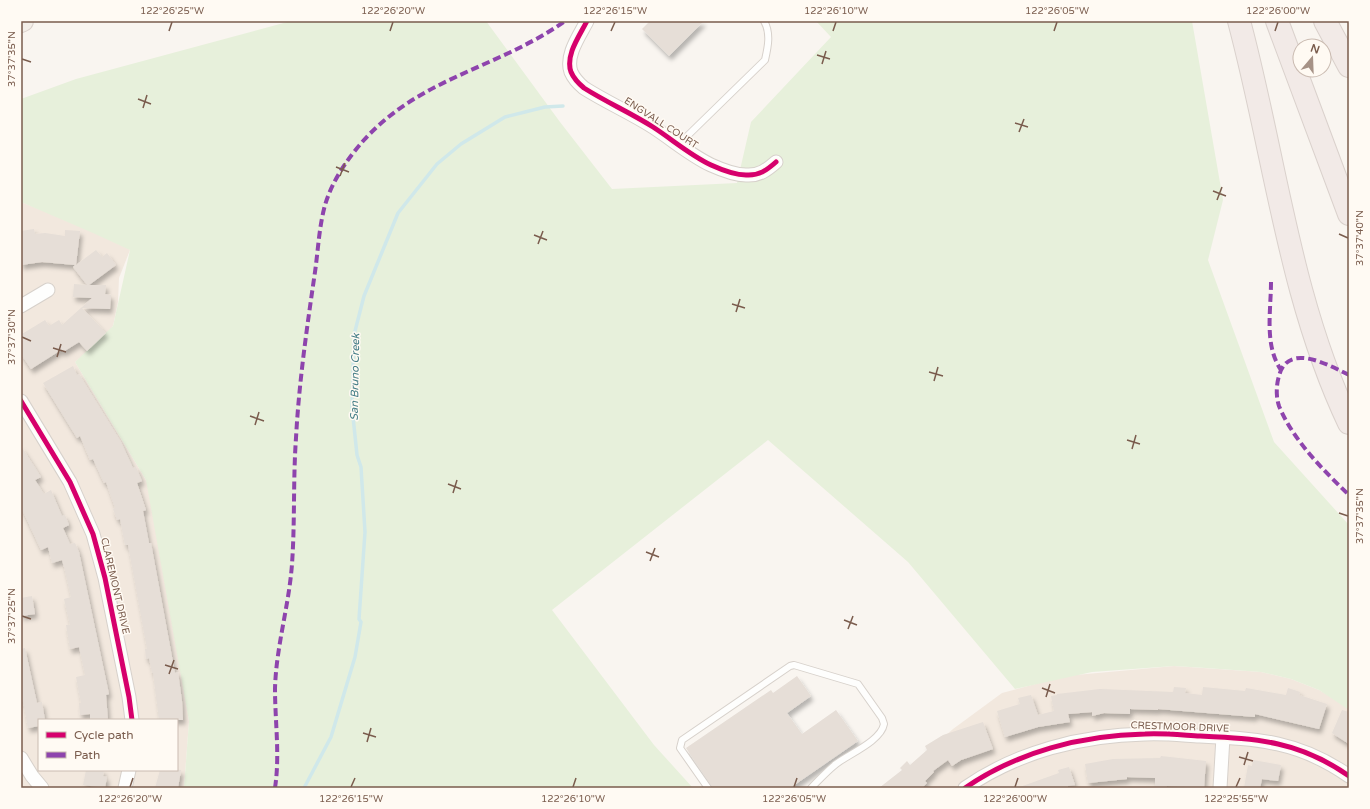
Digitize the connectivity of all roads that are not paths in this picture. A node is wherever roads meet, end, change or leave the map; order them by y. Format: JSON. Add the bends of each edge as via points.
{"nodes":[{"id":1,"x":587,"y":21,"type":"edge"},
{"id":2,"x":764,"y":21,"type":"edge"},
{"id":3,"x":1232,"y":21,"type":"edge"},
{"id":4,"x":1239,"y":21,"type":"edge"},
{"id":5,"x":1277,"y":21,"type":"edge"},
{"id":6,"x":1326,"y":21,"type":"edge"},
{"id":7,"x":1349,"y":66,"type":"edge"},
{"id":8,"x":678,"y":145,"type":"junction"},
{"id":9,"x":1268,"y":145,"type":"junction"},
{"id":10,"x":776,"y":162,"type":"dead end"},
{"id":11,"x":1349,"y":214,"type":"edge"},
{"id":12,"x":48,"y":290,"type":"dead end"},
{"id":13,"x":21,"y":306,"type":"edge"},
{"id":14,"x":21,"y":401,"type":"edge"},
{"id":15,"x":1349,"y":423,"type":"edge"},
{"id":16,"x":132,"y":719,"type":"edge"},
{"id":17,"x":1223,"y":737,"type":"junction"},
{"id":18,"x":21,"y":758,"type":"edge"},
{"id":19,"x":129,"y":771,"type":"edge"},
{"id":20,"x":1349,"y":776,"type":"edge"},
{"id":21,"x":42,"y":788,"type":"edge"},
{"id":22,"x":125,"y":788,"type":"edge"},
{"id":23,"x":708,"y":788,"type":"edge"},
{"id":24,"x":811,"y":788,"type":"edge"},
{"id":25,"x":965,"y":788,"type":"edge"},
{"id":26,"x":1220,"y":788,"type":"edge"}],
"edges":[{"from":1,"to":8,"type":"street","name":"ENGVALL COURT","via":[[570,59],[570,70],[575,80]]},
{"from":2,"to":8,"type":"lane","via":[[769,44],[765,60]]},
{"from":3,"to":9,"type":"highway","via":[[1256,116]]},
{"from":4,"to":9,"type":"highway"},
{"from":5,"to":11,"type":"highway"},
{"from":6,"to":7,"type":"highway"},
{"from":8,"to":10,"type":"street","name":"ENGVALL COURT","via":[[712,166],[746,175],[762,172]]},
{"from":9,"to":15,"type":"highway","via":[[1312,326],[1324,364]]},
{"from":12,"to":13,"type":"street"},
{"from":14,"to":16,"type":"street","name":"CLAREMONT DRIVE","via":[[70,482],[93,534],[105,578]]},
{"from":17,"to":20,"type":"street","name":"CRESTMOOR DRIVE","via":[[1259,739],[1301,750],[1329,762]]},
{"from":17,"to":25,"type":"street","name":"CRESTMOOR DRIVE","via":[[1119,735],[1068,743],[1003,766]]},
{"from":17,"to":26,"type":"street"},
{"from":18,"to":21,"type":"street"},
{"from":19,"to":22,"type":"street"},
{"from":23,"to":24,"type":"lane","via":[[680,748],[682,740],[794,665],[858,684],[884,724],[862,748],[837,763]]}]}
